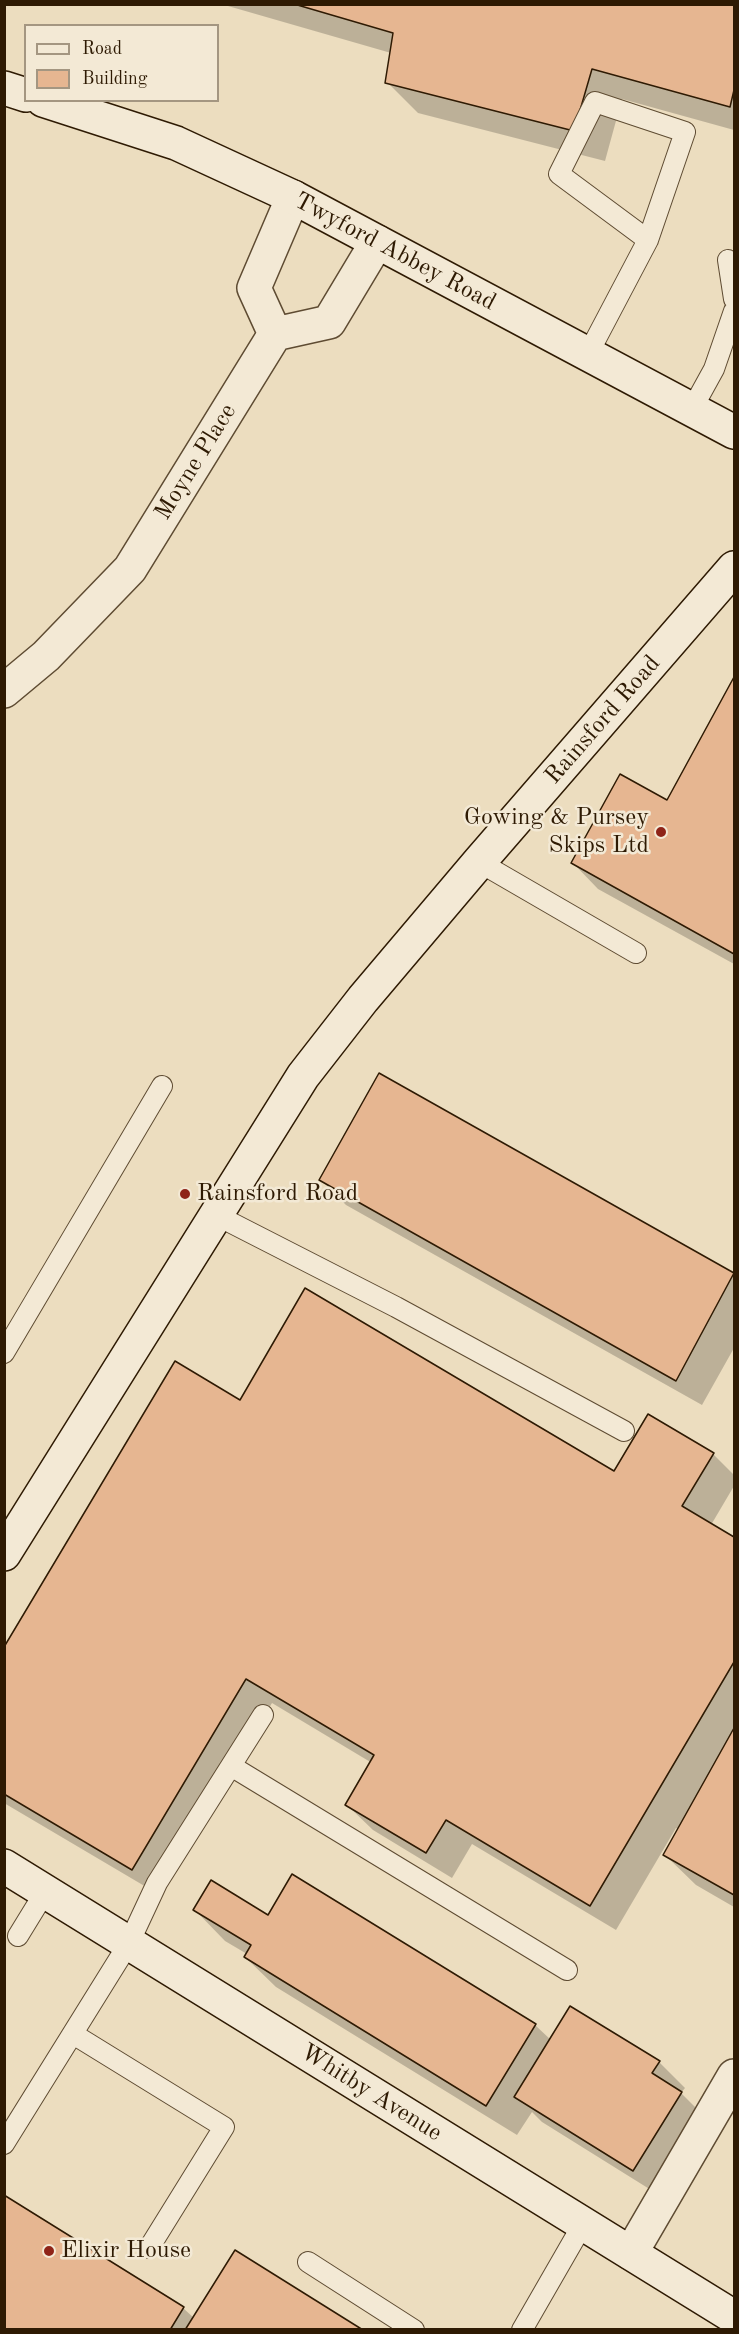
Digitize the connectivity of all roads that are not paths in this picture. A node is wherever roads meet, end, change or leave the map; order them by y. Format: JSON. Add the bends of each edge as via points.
{"nodes":[{"id":1,"x":4,"y":88,"type":"edge"},
{"id":2,"x":24,"y":94,"type":"edge"},
{"id":3,"x":49,"y":102,"type":"edge"},
{"id":4,"x":293,"y":197,"type":"junction"},
{"id":5,"x":648,"y":240,"type":"junction"},
{"id":6,"x":377,"y":242,"type":"junction"},
{"id":7,"x":728,"y":260,"type":"dead end"},
{"id":8,"x":735,"y":299,"type":"edge"},
{"id":9,"x":735,"y":311,"type":"edge"},
{"id":10,"x":275,"y":334,"type":"junction"},
{"id":11,"x":588,"y":354,"type":"junction"},
{"id":12,"x":692,"y":409,"type":"junction"},
{"id":13,"x":735,"y":432,"type":"edge"},
{"id":14,"x":735,"y":568,"type":"edge"},
{"id":15,"x":4,"y":691,"type":"edge"},
{"id":16,"x":479,"y":862,"type":"junction"},
{"id":17,"x":636,"y":953,"type":"dead end"},
{"id":18,"x":162,"y":1086,"type":"dead end"},
{"id":19,"x":216,"y":1215,"type":"junction"},
{"id":20,"x":4,"y":1353,"type":"edge"},
{"id":21,"x":624,"y":1431,"type":"dead end"},
{"id":22,"x":4,"y":1554,"type":"edge"},
{"id":23,"x":263,"y":1715,"type":"dead end"},
{"id":24,"x":231,"y":1766,"type":"junction"},
{"id":25,"x":5,"y":1867,"type":"edge"},
{"id":26,"x":45,"y":1892,"type":"junction"},
{"id":27,"x":18,"y":1936,"type":"dead end"},
{"id":28,"x":129,"y":1943,"type":"junction"},
{"id":29,"x":567,"y":1970,"type":"dead end"},
{"id":30,"x":74,"y":2034,"type":"junction"},
{"id":31,"x":735,"y":2076,"type":"edge"},
{"id":32,"x":4,"y":2144,"type":"edge"},
{"id":33,"x":583,"y":2224,"type":"junction"},
{"id":34,"x":149,"y":2248,"type":"dead end"},
{"id":35,"x":631,"y":2253,"type":"junction"},
{"id":36,"x":308,"y":2262,"type":"dead end"},
{"id":37,"x":735,"y":2317,"type":"edge"},
{"id":38,"x":414,"y":2330,"type":"edge"},
{"id":39,"x":522,"y":2330,"type":"edge"}],
"edges":[{"from":1,"to":2,"type":"street"},
{"from":3,"to":4,"type":"street","name":"Twyford Abbey Road","via":[[176,143]]},
{"from":4,"to":6,"type":"street","name":"Twyford Abbey Road"},
{"from":4,"to":10,"type":"street","via":[[254,288]]},
{"from":5,"to":5,"type":"lane","via":[[559,174],[595,102],[685,132]]},
{"from":5,"to":11,"type":"lane"},
{"from":6,"to":10,"type":"street","via":[[329,322]]},
{"from":6,"to":11,"type":"street","name":"Twyford Abbey Road"},
{"from":7,"to":8,"type":"lane"},
{"from":9,"to":12,"type":"lane","via":[[714,369]]},
{"from":10,"to":15,"type":"street","name":"Moyne Place","via":[[130,569],[46,657]]},
{"from":11,"to":12,"type":"street","name":"Twyford Abbey Road"},
{"from":12,"to":13,"type":"street","name":"Twyford Abbey Road"},
{"from":14,"to":16,"type":"street","name":"Rainsford Road"},
{"from":16,"to":17,"type":"lane"},
{"from":16,"to":19,"type":"street","name":"Rainsford Road","via":[[303,1076]]},
{"from":18,"to":20,"type":"lane"},
{"from":19,"to":21,"type":"lane"},
{"from":19,"to":22,"type":"street","name":"Rainsford Road"},
{"from":23,"to":24,"type":"lane"},
{"from":24,"to":28,"type":"lane","via":[[157,1883]]},
{"from":24,"to":29,"type":"lane"},
{"from":25,"to":26,"type":"street","name":"Whitby Avenue"},
{"from":26,"to":27,"type":"lane"},
{"from":26,"to":28,"type":"street","name":"Whitby Avenue"},
{"from":28,"to":30,"type":"lane"},
{"from":28,"to":33,"type":"street","name":"Whitby Avenue"},
{"from":30,"to":32,"type":"lane"},
{"from":30,"to":34,"type":"lane","via":[[224,2127]]},
{"from":31,"to":35,"type":"street"},
{"from":33,"to":35,"type":"street","name":"Whitby Avenue"},
{"from":33,"to":39,"type":"lane"},
{"from":35,"to":37,"type":"street","name":"Whitby Avenue"},
{"from":36,"to":38,"type":"lane"}]}
